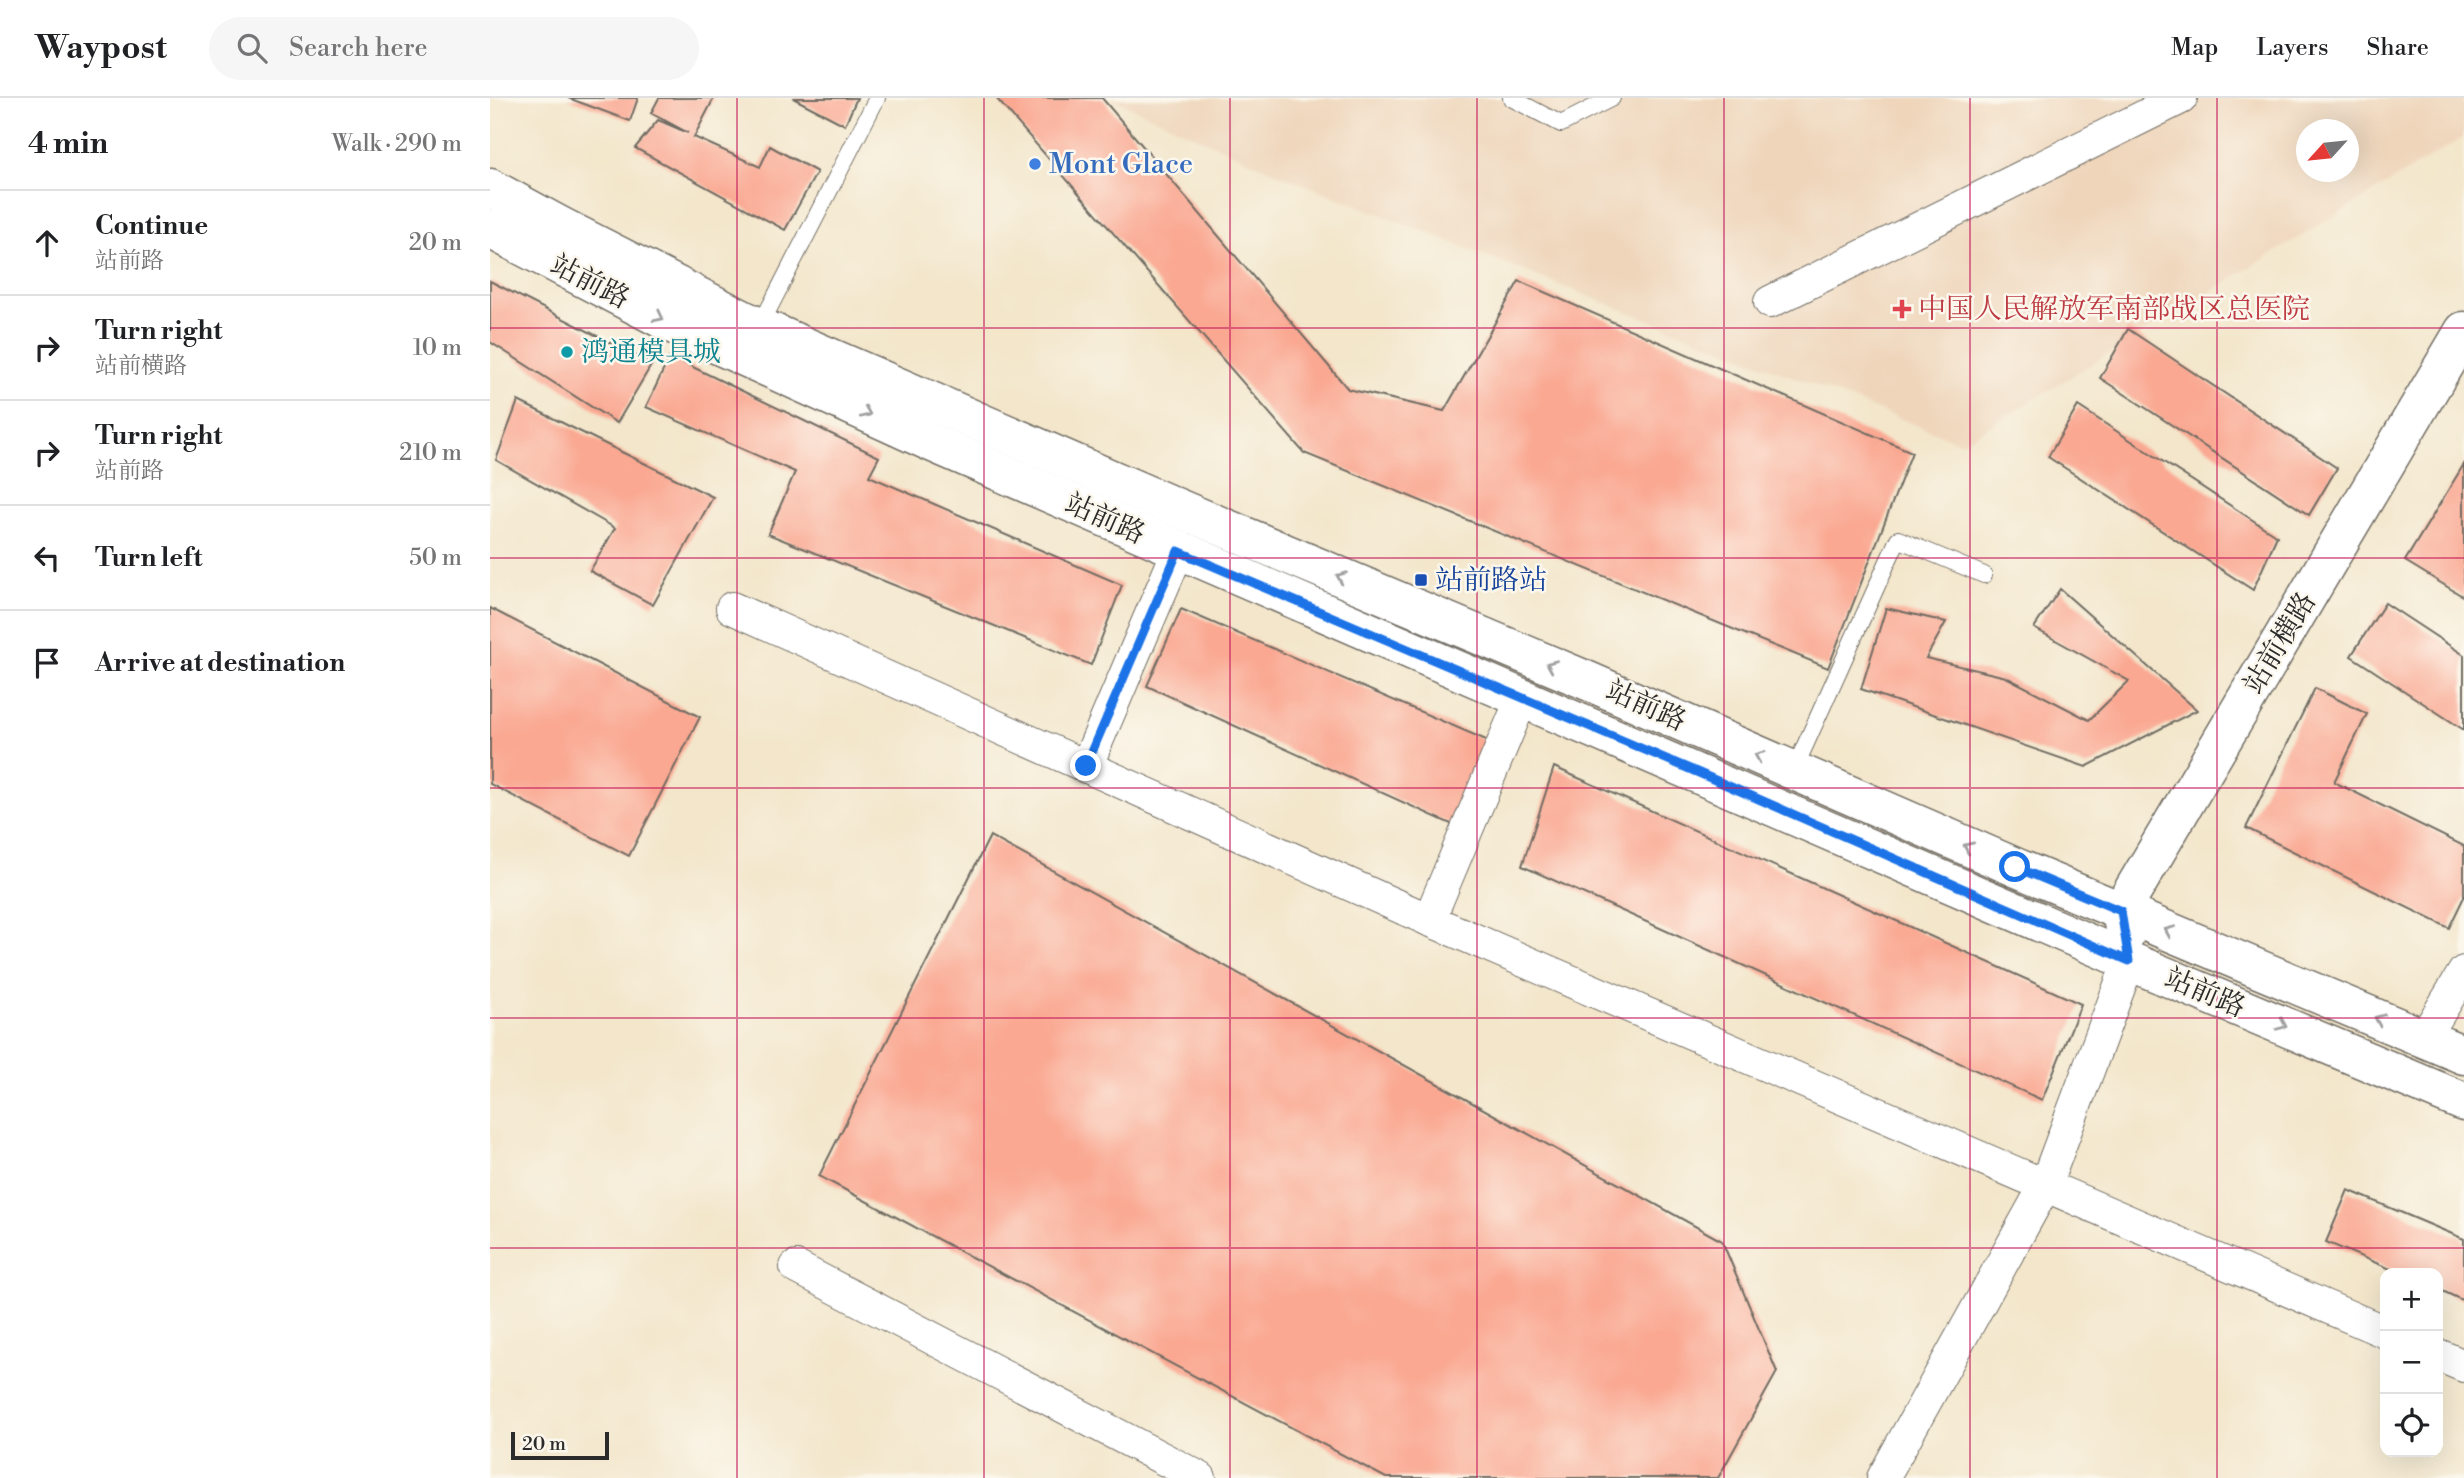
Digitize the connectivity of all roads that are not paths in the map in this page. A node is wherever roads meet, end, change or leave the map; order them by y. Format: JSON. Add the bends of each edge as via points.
{"nodes":[{"id":1,"x":877,"y":98,"type":"edge"},
{"id":2,"x":1511,"y":98,"type":"edge"},
{"id":3,"x":1612,"y":98,"type":"edge"},
{"id":4,"x":2181,"y":98,"type":"edge"},
{"id":5,"x":490,"y":188,"type":"edge"},
{"id":6,"x":490,"y":229,"type":"edge"},
{"id":7,"x":1770,"y":302,"type":"dead end"},
{"id":8,"x":760,"y":326,"type":"junction"},
{"id":9,"x":2464,"y":331,"type":"edge"},
{"id":10,"x":1178,"y":551,"type":"junction"},
{"id":11,"x":1984,"y":575,"type":"dead end"},
{"id":12,"x":732,"y":608,"type":"dead end"},
{"id":13,"x":1522,"y":698,"type":"junction"},
{"id":14,"x":1086,"y":766,"type":"junction"},
{"id":15,"x":1794,"y":770,"type":"junction"},
{"id":16,"x":2121,"y":911,"type":"junction"},
{"id":17,"x":1429,"y":920,"type":"junction"},
{"id":18,"x":2129,"y":961,"type":"junction"},
{"id":19,"x":2464,"y":972,"type":"edge"},
{"id":20,"x":2424,"y":1038,"type":"junction"},
{"id":21,"x":2464,"y":1055,"type":"edge"},
{"id":22,"x":2464,"y":1102,"type":"edge"},
{"id":23,"x":2045,"y":1186,"type":"junction"},
{"id":24,"x":796,"y":1267,"type":"dead end"},
{"id":25,"x":2383,"y":1331,"type":"edge"},
{"id":26,"x":2443,"y":1357,"type":"edge"},
{"id":27,"x":2464,"y":1366,"type":"edge"},
{"id":28,"x":1200,"y":1478,"type":"edge"},
{"id":29,"x":1883,"y":1478,"type":"edge"}],
"edges":[{"from":1,"to":8,"type":"lane"},
{"from":2,"to":3,"type":"lane","via":[[1561,124]]},
{"from":4,"to":7,"type":"street"},
{"from":5,"to":8,"type":"street","name":"站前路"},
{"from":6,"to":10,"type":"street","name":"站前路","one_way":true,"via":[[692,333]]},
{"from":15,"to":8,"type":"street","name":"站前路","one_way":true},
{"from":9,"to":16,"type":"street","name":"站前横路"},
{"from":10,"to":13,"type":"street","name":"站前路"},
{"from":10,"to":14,"type":"street"},
{"from":11,"to":15,"type":"lane","via":[[1898,539]]},
{"from":12,"to":14,"type":"street"},
{"from":13,"to":17,"type":"street"},
{"from":13,"to":18,"type":"street","name":"站前路"},
{"from":14,"to":17,"type":"street"},
{"from":16,"to":15,"type":"street","name":"站前路","one_way":true},
{"from":16,"to":18,"type":"street"},
{"from":20,"to":16,"type":"street","name":"站前路","one_way":true},
{"from":17,"to":23,"type":"street"},
{"from":18,"to":22,"type":"street","name":"站前路","one_way":true},
{"from":18,"to":23,"type":"street"},
{"from":19,"to":20,"type":"street"},
{"from":20,"to":21,"type":"street","name":"站前路"},
{"from":23,"to":25,"type":"street"},
{"from":23,"to":29,"type":"street"},
{"from":24,"to":28,"type":"street"},
{"from":26,"to":27,"type":"street"}]}
